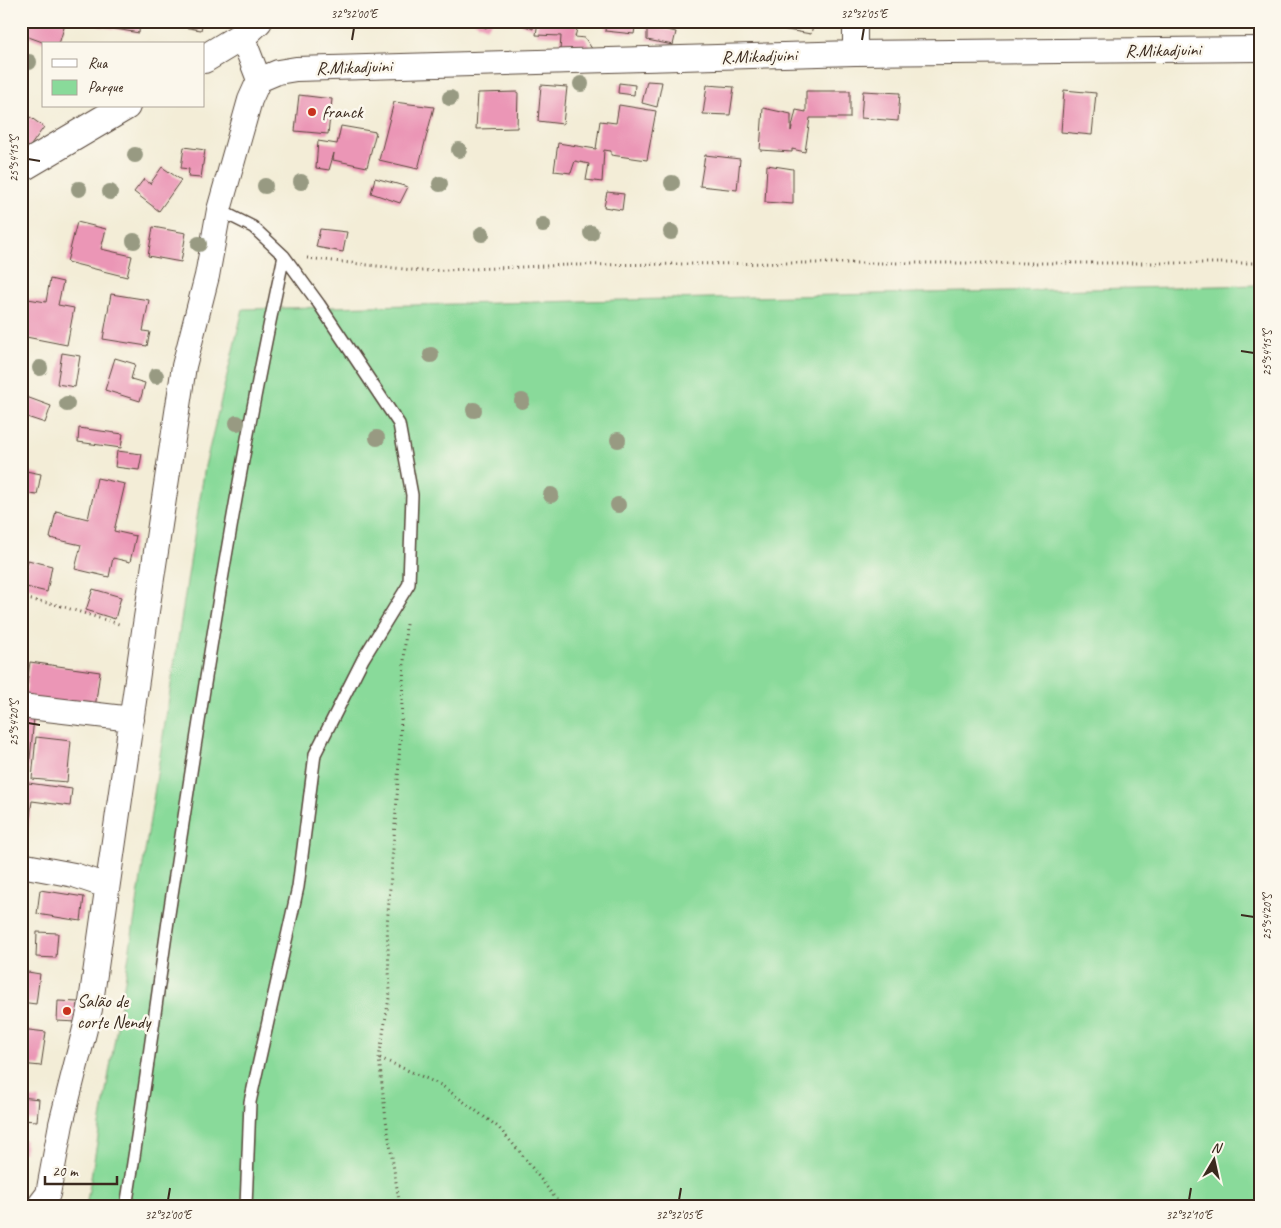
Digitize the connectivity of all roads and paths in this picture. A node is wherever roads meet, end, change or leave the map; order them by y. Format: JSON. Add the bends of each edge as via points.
{"nodes":[{"id":1,"x":856,"y":21,"type":"edge"},
{"id":2,"x":250,"y":29,"type":"edge"},
{"id":3,"x":1260,"y":50,"type":"edge"},
{"id":4,"x":855,"y":53,"type":"junction"},
{"id":5,"x":205,"y":58,"type":"edge"},
{"id":6,"x":259,"y":80,"type":"junction"},
{"id":7,"x":123,"y":108,"type":"edge"},
{"id":8,"x":21,"y":168,"type":"edge"},
{"id":9,"x":219,"y":210,"type":"junction"},
{"id":10,"x":284,"y":256,"type":"junction"},
{"id":11,"x":1260,"y":263,"type":"edge"},
{"id":12,"x":409,"y":584,"type":"junction"},
{"id":13,"x":21,"y":598,"type":"edge"},
{"id":14,"x":144,"y":631,"type":"junction"},
{"id":15,"x":21,"y":706,"type":"edge"},
{"id":16,"x":132,"y":719,"type":"junction"},
{"id":17,"x":21,"y":864,"type":"edge"},
{"id":18,"x":108,"y":886,"type":"junction"},
{"id":19,"x":379,"y":1058,"type":"junction"},
{"id":20,"x":21,"y":1194,"type":"edge"},
{"id":21,"x":30,"y":1207,"type":"edge"},
{"id":22,"x":38,"y":1207,"type":"edge"},
{"id":23,"x":126,"y":1207,"type":"edge"},
{"id":24,"x":246,"y":1207,"type":"edge"},
{"id":25,"x":400,"y":1207,"type":"edge"},
{"id":26,"x":562,"y":1207,"type":"edge"}],
"edges":[{"from":1,"to":4,"type":"street"},
{"from":2,"to":5,"type":"street"},
{"from":2,"to":6,"type":"street"},
{"from":3,"to":4,"type":"street","name":"R.Mikadjuini"},
{"from":4,"to":6,"type":"street","name":"R.Mikadjuini","via":[[296,69]]},
{"from":6,"to":9,"type":"street","via":[[250,100]]},
{"from":7,"to":8,"type":"street"},
{"from":9,"to":10,"type":"lane","via":[[253,227]]},
{"from":9,"to":14,"type":"street","via":[[207,276],[184,366]]},
{"from":10,"to":11,"type":"path","via":[[421,271],[580,265],[789,263]]},
{"from":10,"to":12,"type":"lane","via":[[399,424],[412,495]]},
{"from":10,"to":23,"type":"lane","via":[[233,514]]},
{"from":12,"to":19,"type":"path","via":[[387,926],[390,992]]},
{"from":12,"to":24,"type":"lane","via":[[363,659],[315,754],[298,887],[250,1102]]},
{"from":13,"to":14,"type":"path","via":[[54,604]]},
{"from":14,"to":16,"type":"street"},
{"from":15,"to":16,"type":"street"},
{"from":16,"to":18,"type":"street"},
{"from":17,"to":18,"type":"street"},
{"from":18,"to":22,"type":"street","via":[[90,1009],[61,1124],[48,1194]]},
{"from":19,"to":25,"type":"path"},
{"from":19,"to":26,"type":"path","via":[[441,1085],[498,1127]]},
{"from":20,"to":21,"type":"street"}]}
